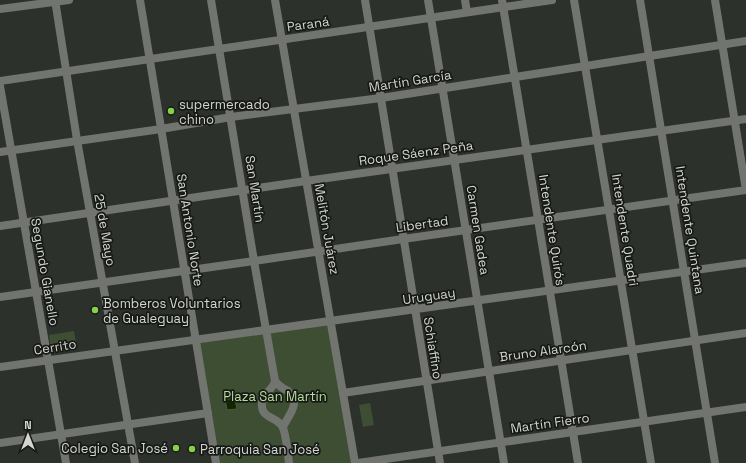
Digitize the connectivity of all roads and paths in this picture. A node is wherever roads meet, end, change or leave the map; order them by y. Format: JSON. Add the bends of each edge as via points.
{"nodes":[{"id":1,"x":69,"y":0,"type":"edge"},
{"id":2,"x":140,"y":0,"type":"edge"},
{"id":3,"x":211,"y":0,"type":"edge"},
{"id":4,"x":275,"y":0,"type":"edge"},
{"id":5,"x":365,"y":0,"type":"edge"},
{"id":6,"x":428,"y":0,"type":"edge"},
{"id":7,"x":465,"y":0,"type":"edge"},
{"id":8,"x":552,"y":0,"type":"edge"},
{"id":9,"x":574,"y":0,"type":"edge"},
{"id":10,"x":640,"y":0,"type":"edge"},
{"id":11,"x":715,"y":0,"type":"edge"},
{"id":12,"x":55,"y":1,"type":"edge"},
{"id":13,"x":503,"y":4,"type":"edge"},
{"id":14,"x":0,"y":9,"type":"edge"},
{"id":15,"x":467,"y":12,"type":"junction"},
{"id":16,"x":431,"y":18,"type":"junction"},
{"id":17,"x":369,"y":27,"type":"junction"},
{"id":18,"x":282,"y":40,"type":"junction"},
{"id":19,"x":746,"y":41,"type":"edge"},
{"id":20,"x":722,"y":45,"type":"junction"},
{"id":21,"x":219,"y":49,"type":"junction"},
{"id":22,"x":650,"y":56,"type":"junction"},
{"id":23,"x":150,"y":59,"type":"junction"},
{"id":24,"x":585,"y":66,"type":"junction"},
{"id":25,"x":66,"y":71,"type":"junction"},
{"id":26,"x":515,"y":77,"type":"junction"},
{"id":27,"x":0,"y":81,"type":"edge"},
{"id":28,"x":0,"y":86,"type":"edge"},
{"id":29,"x":443,"y":88,"type":"junction"},
{"id":30,"x":381,"y":98,"type":"junction"},
{"id":31,"x":294,"y":109,"type":"junction"},
{"id":32,"x":230,"y":118,"type":"junction"},
{"id":33,"x":746,"y":119,"type":"edge"},
{"id":34,"x":735,"y":121,"type":"junction"},
{"id":35,"x":161,"y":129,"type":"junction"},
{"id":36,"x":662,"y":131,"type":"junction"},
{"id":37,"x":77,"y":140,"type":"junction"},
{"id":38,"x":598,"y":140,"type":"junction"},
{"id":39,"x":11,"y":150,"type":"junction"},
{"id":40,"x":527,"y":150,"type":"junction"},
{"id":41,"x":0,"y":152,"type":"edge"},
{"id":42,"x":454,"y":160,"type":"junction"},
{"id":43,"x":392,"y":169,"type":"junction"},
{"id":44,"x":306,"y":181,"type":"junction"},
{"id":45,"x":243,"y":190,"type":"junction"},
{"id":46,"x":746,"y":190,"type":"edge"},
{"id":47,"x":173,"y":200,"type":"junction"},
{"id":48,"x":673,"y":200,"type":"junction"},
{"id":49,"x":609,"y":209,"type":"junction"},
{"id":50,"x":90,"y":212,"type":"junction"},
{"id":51,"x":538,"y":219,"type":"junction"},
{"id":52,"x":24,"y":222,"type":"junction"},
{"id":53,"x":0,"y":226,"type":"edge"},
{"id":54,"x":466,"y":230,"type":"junction"},
{"id":55,"x":403,"y":239,"type":"junction"},
{"id":56,"x":318,"y":251,"type":"junction"},
{"id":57,"x":254,"y":261,"type":"junction"},
{"id":58,"x":746,"y":264,"type":"edge"},
{"id":59,"x":184,"y":271,"type":"junction"},
{"id":60,"x":684,"y":272,"type":"junction"},
{"id":61,"x":621,"y":281,"type":"junction"},
{"id":62,"x":102,"y":282,"type":"junction"},
{"id":63,"x":550,"y":291,"type":"junction"},
{"id":64,"x":36,"y":292,"type":"junction"},
{"id":65,"x":0,"y":297,"type":"edge"},
{"id":66,"x":478,"y":301,"type":"junction"},
{"id":67,"x":415,"y":310,"type":"junction"},
{"id":68,"x":330,"y":321,"type":"junction"},
{"id":69,"x":266,"y":329,"type":"junction"},
{"id":70,"x":746,"y":333,"type":"edge"},
{"id":71,"x":197,"y":339,"type":"junction"},
{"id":72,"x":695,"y":340,"type":"junction"},
{"id":73,"x":114,"y":350,"type":"junction"},
{"id":74,"x":632,"y":350,"type":"junction"},
{"id":75,"x":48,"y":360,"type":"junction"},
{"id":76,"x":562,"y":360,"type":"junction"},
{"id":77,"x":0,"y":367,"type":"edge"},
{"id":78,"x":489,"y":371,"type":"junction"},
{"id":79,"x":426,"y":380,"type":"junction"},
{"id":80,"x":275,"y":382,"type":"junction"},
{"id":81,"x":343,"y":393,"type":"junction"},
{"id":82,"x":746,"y":407,"type":"edge"},
{"id":83,"x":208,"y":413,"type":"junction"},
{"id":84,"x":707,"y":413,"type":"junction"},
{"id":85,"x":644,"y":422,"type":"junction"},
{"id":86,"x":128,"y":425,"type":"junction"},
{"id":87,"x":283,"y":427,"type":"junction"},
{"id":88,"x":573,"y":432,"type":"junction"},
{"id":89,"x":61,"y":435,"type":"junction"},
{"id":90,"x":501,"y":442,"type":"junction"},
{"id":91,"x":0,"y":443,"type":"edge"},
{"id":92,"x":438,"y":451,"type":"junction"},
{"id":93,"x":66,"y":463,"type":"edge"},
{"id":94,"x":135,"y":463,"type":"edge"},
{"id":95,"x":216,"y":463,"type":"edge"},
{"id":96,"x":289,"y":463,"type":"edge"},
{"id":97,"x":355,"y":463,"type":"edge"},
{"id":98,"x":358,"y":463,"type":"edge"},
{"id":99,"x":440,"y":463,"type":"edge"},
{"id":100,"x":504,"y":463,"type":"edge"},
{"id":101,"x":578,"y":463,"type":"edge"},
{"id":102,"x":651,"y":463,"type":"edge"},
{"id":103,"x":715,"y":463,"type":"edge"}],
"edges":[{"from":1,"to":12,"type":"street"},
{"from":2,"to":23,"type":"street","name":"San Antonio Norte"},
{"from":3,"to":21,"type":"street","name":"San Martín"},
{"from":4,"to":18,"type":"street","name":"Melitón Juárez"},
{"from":5,"to":17,"type":"street","name":"Schiaffino"},
{"from":6,"to":16,"type":"street","name":"Carmen Gadea"},
{"from":7,"to":15,"type":"street"},
{"from":8,"to":13,"type":"street","name":"Paraná"},
{"from":9,"to":24,"type":"street","name":"Intendente Quadri"},
{"from":10,"to":22,"type":"street","name":"Intendente Quintana"},
{"from":11,"to":20,"type":"street"},
{"from":12,"to":14,"type":"street"},
{"from":12,"to":25,"type":"street","name":"25 de Mayo"},
{"from":13,"to":15,"type":"street","name":"Paraná"},
{"from":13,"to":26,"type":"street","name":"Intendente Quirós"},
{"from":15,"to":16,"type":"street","name":"Paraná"},
{"from":16,"to":17,"type":"street","name":"Paraná"},
{"from":16,"to":29,"type":"street","name":"Carmen Gadea"},
{"from":17,"to":18,"type":"street","name":"Paraná"},
{"from":17,"to":30,"type":"street","name":"Schiaffino"},
{"from":18,"to":21,"type":"street","name":"Paraná"},
{"from":18,"to":31,"type":"street","name":"Melitón Juárez"},
{"from":19,"to":20,"type":"street","name":"Martín García"},
{"from":20,"to":22,"type":"street","name":"Martín García"},
{"from":20,"to":34,"type":"street"},
{"from":21,"to":23,"type":"street","name":"Paraná"},
{"from":21,"to":32,"type":"street","name":"San Martín"},
{"from":22,"to":24,"type":"street","name":"Martín García"},
{"from":22,"to":36,"type":"street","name":"Intendente Quintana"},
{"from":23,"to":25,"type":"street","name":"Paraná"},
{"from":23,"to":35,"type":"street","name":"San Antonio Norte"},
{"from":24,"to":26,"type":"street","name":"Martín García"},
{"from":24,"to":38,"type":"street","name":"Intendente Quadri"},
{"from":25,"to":27,"type":"street","name":"Paraná"},
{"from":25,"to":37,"type":"street","name":"25 de Mayo"},
{"from":26,"to":29,"type":"street","name":"Martín García"},
{"from":26,"to":40,"type":"street","name":"Intendente Quirós"},
{"from":28,"to":39,"type":"street","name":"Segundo Gianello"},
{"from":29,"to":30,"type":"street","name":"Martín García"},
{"from":29,"to":42,"type":"street","name":"Carmen Gadea"},
{"from":30,"to":31,"type":"street","name":"Martín García"},
{"from":30,"to":43,"type":"street","name":"Schiaffino"},
{"from":31,"to":32,"type":"street","name":"Martín García"},
{"from":31,"to":44,"type":"street","name":"Melitón Juárez"},
{"from":32,"to":35,"type":"street","name":"Martín García"},
{"from":32,"to":45,"type":"street","name":"San Martín"},
{"from":33,"to":34,"type":"street","name":"Roque Sáenz Peña"},
{"from":34,"to":36,"type":"street","name":"Roque Sáenz Peña"},
{"from":34,"to":46,"type":"street"},
{"from":35,"to":37,"type":"street","name":"Martín García"},
{"from":35,"to":47,"type":"street","name":"San Antonio Norte"},
{"from":36,"to":38,"type":"street","name":"Roque Sáenz Peña"},
{"from":36,"to":48,"type":"street","name":"Intendente Quintana"},
{"from":37,"to":39,"type":"street","name":"Martín García"},
{"from":37,"to":50,"type":"street","name":"25 de Mayo"},
{"from":38,"to":40,"type":"street","name":"Roque Sáenz Peña"},
{"from":38,"to":49,"type":"street","name":"Intendente Quadri"},
{"from":39,"to":41,"type":"street","name":"Martín García"},
{"from":39,"to":52,"type":"street","name":"Segundo Gianello"},
{"from":40,"to":42,"type":"street","name":"Roque Sáenz Peña"},
{"from":40,"to":51,"type":"street","name":"Intendente Quirós"},
{"from":42,"to":43,"type":"street","name":"Roque Sáenz Peña"},
{"from":42,"to":54,"type":"street","name":"Carmen Gadea"},
{"from":43,"to":44,"type":"street","name":"Roque Sáenz Peña"},
{"from":43,"to":55,"type":"street","name":"Schiaffino"},
{"from":44,"to":45,"type":"street","name":"Roque Sáenz Peña"},
{"from":44,"to":56,"type":"street","name":"Melitón Juárez"},
{"from":45,"to":47,"type":"street","name":"Roque Sáenz Peña"},
{"from":45,"to":57,"type":"street","name":"San Martín"},
{"from":46,"to":48,"type":"street","name":"Libertad"},
{"from":47,"to":50,"type":"street","name":"Roque Sáenz Peña"},
{"from":47,"to":59,"type":"street","name":"San Antonio Norte"},
{"from":48,"to":49,"type":"street","name":"Libertad"},
{"from":48,"to":60,"type":"street","name":"Intendente Quintana"},
{"from":49,"to":51,"type":"street","name":"Libertad"},
{"from":49,"to":61,"type":"street","name":"Intendente Quadri"},
{"from":50,"to":52,"type":"street","name":"Roque Sáenz Peña"},
{"from":50,"to":62,"type":"street","name":"25 de Mayo"},
{"from":51,"to":54,"type":"street","name":"Libertad"},
{"from":51,"to":63,"type":"street","name":"Intendente Quirós"},
{"from":52,"to":53,"type":"street","name":"Roque Sáenz Peña"},
{"from":52,"to":64,"type":"street","name":"Segundo Gianello"},
{"from":54,"to":55,"type":"street","name":"Libertad"},
{"from":54,"to":66,"type":"street","name":"Carmen Gadea"},
{"from":55,"to":56,"type":"street","name":"Libertad"},
{"from":55,"to":67,"type":"street","name":"Schiaffino"},
{"from":56,"to":57,"type":"street","name":"Libertad"},
{"from":56,"to":68,"type":"street","name":"Melitón Juárez"},
{"from":57,"to":59,"type":"street","name":"Libertad"},
{"from":57,"to":69,"type":"street","name":"San Martín"},
{"from":58,"to":60,"type":"street","name":"Uruguay"},
{"from":59,"to":62,"type":"street","name":"Libertad"},
{"from":59,"to":71,"type":"street","name":"San Antonio Norte"},
{"from":60,"to":61,"type":"street","name":"Uruguay"},
{"from":60,"to":72,"type":"street","name":"Intendente Quintana"},
{"from":61,"to":63,"type":"street","name":"Uruguay"},
{"from":61,"to":74,"type":"street","name":"Intendente Quadri"},
{"from":62,"to":64,"type":"street","name":"Libertad"},
{"from":62,"to":73,"type":"street","name":"25 de Mayo"},
{"from":63,"to":66,"type":"street","name":"Uruguay"},
{"from":63,"to":76,"type":"street","name":"Intendente Quirós"},
{"from":64,"to":65,"type":"street","name":"Libertad"},
{"from":64,"to":75,"type":"street","name":"Segundo Gianello"},
{"from":66,"to":67,"type":"street","name":"Uruguay"},
{"from":66,"to":78,"type":"street","name":"Carmen Gadea"},
{"from":67,"to":68,"type":"street","name":"Uruguay"},
{"from":67,"to":79,"type":"street","name":"Schiaffino"},
{"from":68,"to":69,"type":"street","name":"Uruguay"},
{"from":68,"to":81,"type":"street","name":"Melitón Juárez"},
{"from":69,"to":71,"type":"street","name":"Uruguay"},
{"from":69,"to":80,"type":"street","name":"San Martín"},
{"from":70,"to":72,"type":"street","name":"Bruno Alarcón"},
{"from":71,"to":73,"type":"street","name":"Uruguay"},
{"from":71,"to":83,"type":"street","name":"San Antonio Norte"},
{"from":72,"to":74,"type":"street","name":"Bruno Alarcón"},
{"from":72,"to":84,"type":"street","name":"Intendente Quintana"},
{"from":73,"to":75,"type":"street","name":"Cerrito"},
{"from":73,"to":86,"type":"street","name":"25 de Mayo"},
{"from":74,"to":76,"type":"street","name":"Bruno Alarcón"},
{"from":74,"to":85,"type":"street","name":"Intendente Quadri"},
{"from":75,"to":77,"type":"street","name":"Cerrito"},
{"from":75,"to":89,"type":"street","name":"Segundo Gianello"},
{"from":76,"to":78,"type":"street","name":"Bruno Alarcón"},
{"from":76,"to":88,"type":"street","name":"Intendente Quirós"},
{"from":78,"to":79,"type":"street","name":"Bruno Alarcón"},
{"from":78,"to":90,"type":"street","name":"Carmen Gadea"},
{"from":79,"to":81,"type":"street","name":"Bruno Alarcón"},
{"from":79,"to":92,"type":"street","name":"Schiaffino"},
{"from":80,"to":87,"type":"street","via":[[288,391],[294,400],[293,410]]},
{"from":80,"to":87,"type":"street","via":[[274,387],[263,398],[263,409],[265,414]]},
{"from":81,"to":97,"type":"street","name":"Melitón Juárez"},
{"from":82,"to":84,"type":"street","name":"Martín Fierro"},
{"from":83,"to":86,"type":"street"},
{"from":83,"to":95,"type":"street","name":"San Antonio Norte"},
{"from":84,"to":85,"type":"street","name":"Martín Fierro"},
{"from":84,"to":103,"type":"street","name":"Intendente Quintana"},
{"from":85,"to":88,"type":"street","name":"Martín Fierro"},
{"from":85,"to":102,"type":"street","name":"Intendente Quadri"},
{"from":86,"to":89,"type":"street"},
{"from":86,"to":94,"type":"street","name":"25 de Mayo"},
{"from":87,"to":96,"type":"street"},
{"from":88,"to":90,"type":"street","name":"Martín Fierro"},
{"from":88,"to":101,"type":"street","name":"Intendente Quirós"},
{"from":89,"to":91,"type":"street"},
{"from":89,"to":93,"type":"street","name":"Segundo Gianello"},
{"from":90,"to":92,"type":"street","name":"Martín Fierro"},
{"from":90,"to":100,"type":"street","name":"Carmen Gadea"},
{"from":92,"to":98,"type":"street","name":"Martín Fierro"},
{"from":92,"to":99,"type":"street","name":"Schiaffino"}]}
